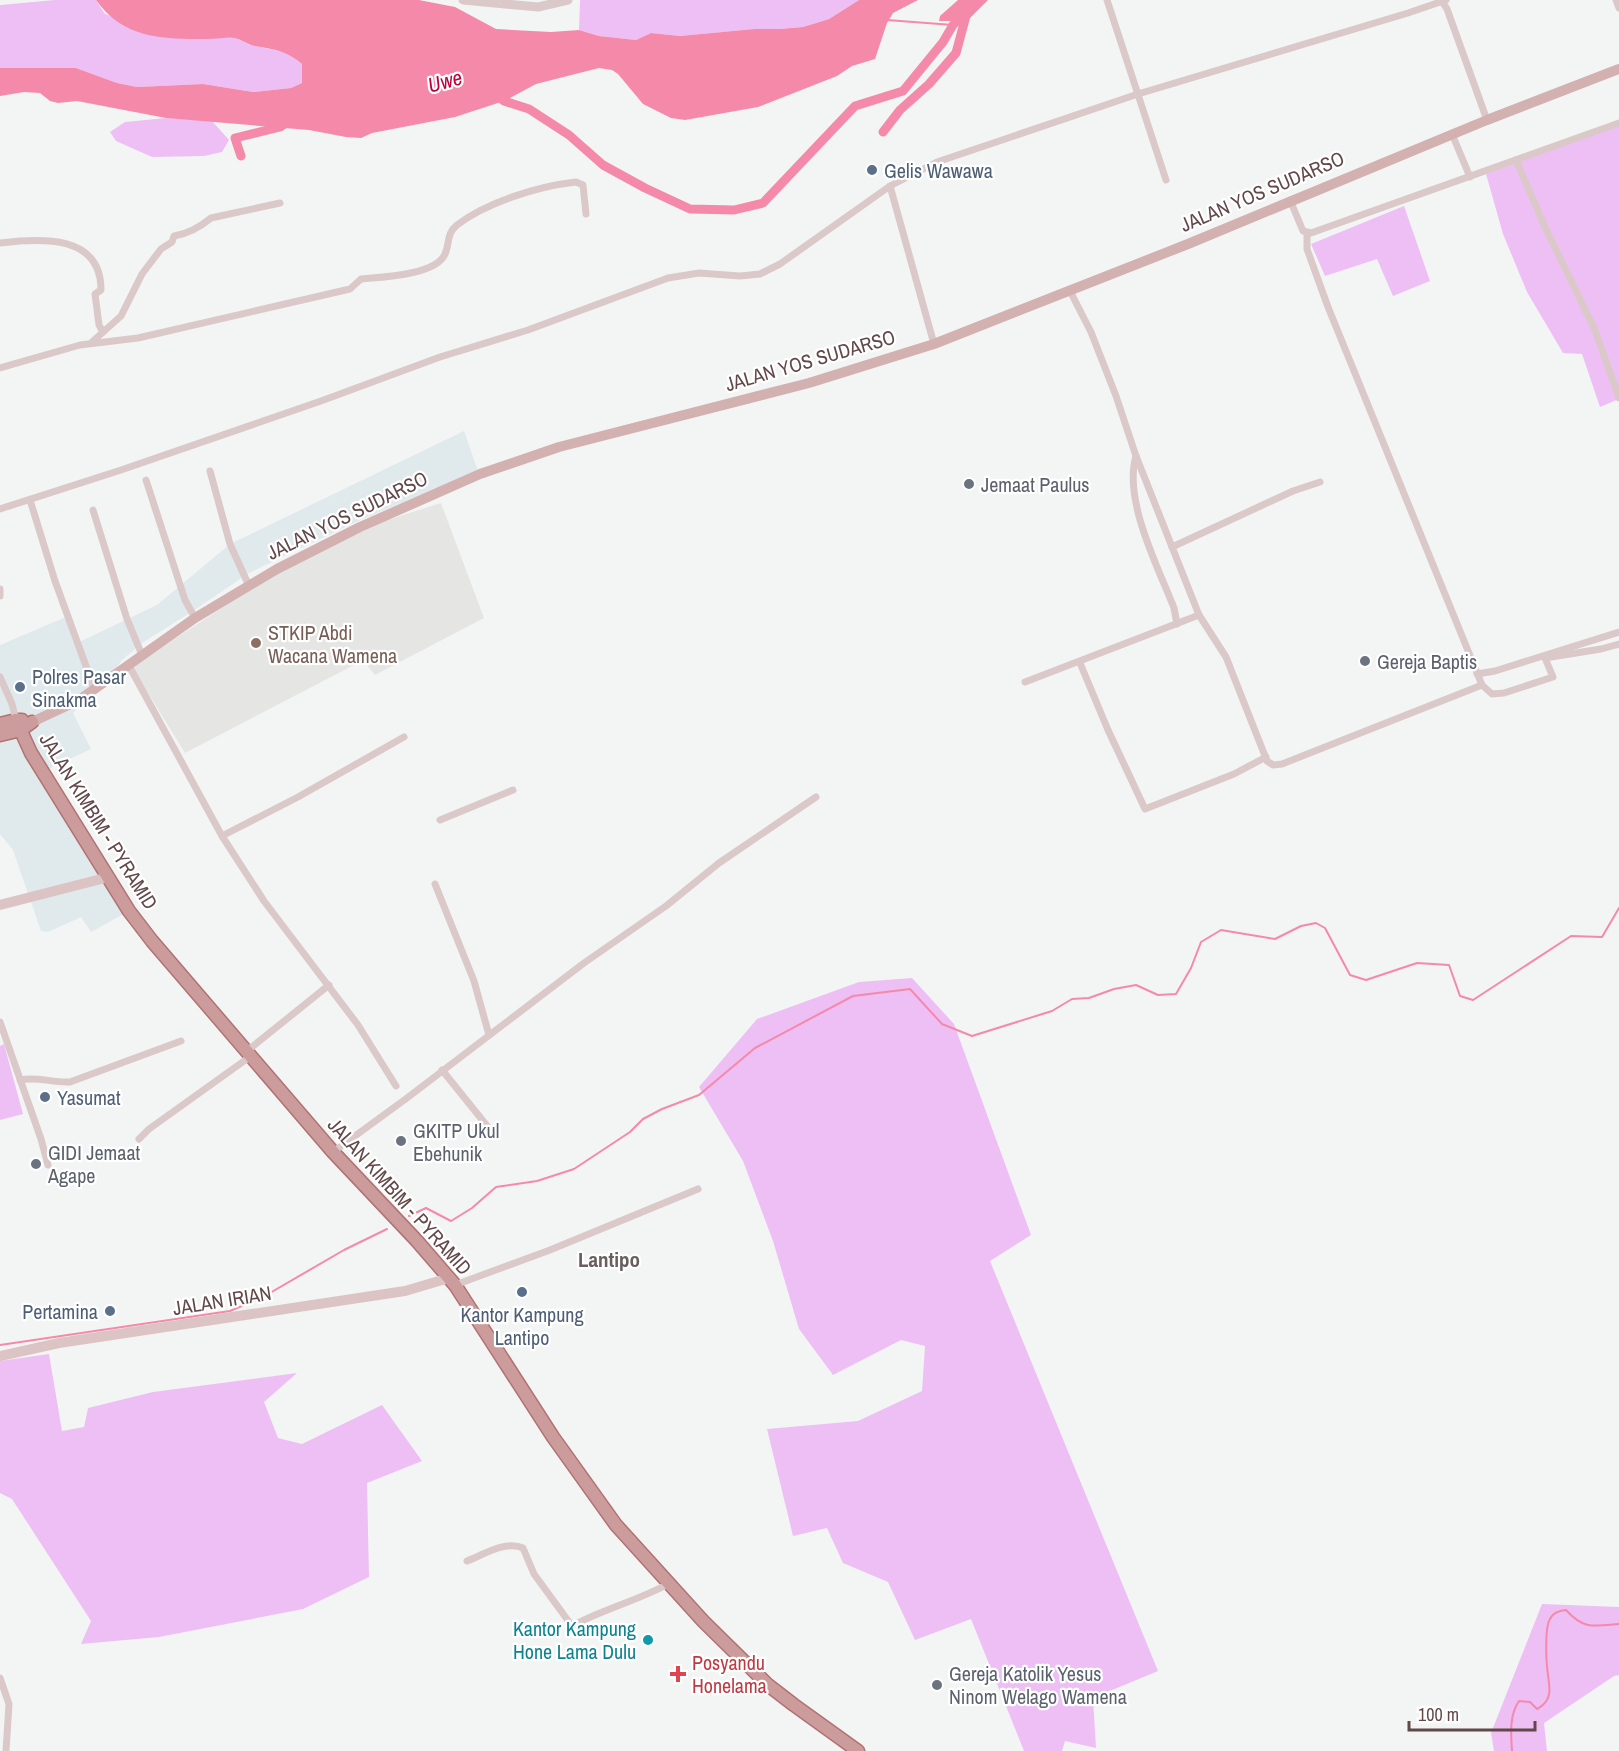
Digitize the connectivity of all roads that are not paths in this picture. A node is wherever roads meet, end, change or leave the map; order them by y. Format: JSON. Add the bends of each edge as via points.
{"nodes":[{"id":1,"x":463,"y":0,"type":"edge"},
{"id":2,"x":568,"y":0,"type":"edge"},
{"id":3,"x":1107,"y":0,"type":"edge"},
{"id":4,"x":1443,"y":0,"type":"edge"},
{"id":5,"x":1616,"y":0,"type":"edge"},
{"id":6,"x":1619,"y":8,"type":"edge"},
{"id":7,"x":1619,"y":69,"type":"edge"},
{"id":8,"x":1138,"y":94,"type":"junction"},
{"id":9,"x":1487,"y":120,"type":"junction"},
{"id":10,"x":1619,"y":123,"type":"edge"},
{"id":11,"x":1452,"y":134,"type":"junction"},
{"id":12,"x":1516,"y":160,"type":"junction"},
{"id":13,"x":1470,"y":177,"type":"junction"},
{"id":14,"x":1166,"y":180,"type":"dead end"},
{"id":15,"x":890,"y":186,"type":"junction"},
{"id":16,"x":1290,"y":200,"type":"junction"},
{"id":17,"x":280,"y":203,"type":"dead end"},
{"id":18,"x":586,"y":214,"type":"dead end"},
{"id":19,"x":1307,"y":233,"type":"junction"},
{"id":20,"x":0,"y":243,"type":"edge"},
{"id":21,"x":1070,"y":291,"type":"junction"},
{"id":22,"x":103,"y":332,"type":"junction"},
{"id":23,"x":92,"y":342,"type":"junction"},
{"id":24,"x":934,"y":344,"type":"junction"},
{"id":25,"x":0,"y":368,"type":"edge"},
{"id":26,"x":1619,"y":398,"type":"edge"},
{"id":27,"x":1136,"y":456,"type":"junction"},
{"id":28,"x":210,"y":471,"type":"dead end"},
{"id":29,"x":146,"y":480,"type":"dead end"},
{"id":30,"x":1320,"y":482,"type":"dead end"},
{"id":31,"x":30,"y":500,"type":"junction"},
{"id":32,"x":0,"y":509,"type":"edge"},
{"id":33,"x":93,"y":510,"type":"dead end"},
{"id":34,"x":1172,"y":547,"type":"junction"},
{"id":35,"x":249,"y":585,"type":"junction"},
{"id":36,"x":0,"y":589,"type":"edge"},
{"id":37,"x":0,"y":596,"type":"edge"},
{"id":38,"x":1199,"y":615,"type":"junction"},
{"id":39,"x":195,"y":618,"type":"junction"},
{"id":40,"x":1177,"y":624,"type":"junction"},
{"id":41,"x":1619,"y":632,"type":"edge"},
{"id":42,"x":1619,"y":644,"type":"edge"},
{"id":43,"x":142,"y":656,"type":"junction"},
{"id":44,"x":1080,"y":663,"type":"junction"},
{"id":45,"x":129,"y":664,"type":"junction"},
{"id":46,"x":1477,"y":674,"type":"junction"},
{"id":47,"x":0,"y":677,"type":"edge"},
{"id":48,"x":1025,"y":682,"type":"dead end"},
{"id":49,"x":1482,"y":685,"type":"junction"},
{"id":50,"x":94,"y":688,"type":"junction"},
{"id":51,"x":32,"y":722,"type":"joint"},
{"id":52,"x":0,"y":724,"type":"edge"},
{"id":53,"x":18,"y":725,"type":"junction"},
{"id":54,"x":0,"y":735,"type":"edge"},
{"id":55,"x":404,"y":737,"type":"dead end"},
{"id":56,"x":1266,"y":758,"type":"junction"},
{"id":57,"x":513,"y":790,"type":"dead end"},
{"id":58,"x":816,"y":798,"type":"dead end"},
{"id":59,"x":440,"y":820,"type":"dead end"},
{"id":60,"x":222,"y":836,"type":"junction"},
{"id":61,"x":109,"y":877,"type":"junction"},
{"id":62,"x":435,"y":884,"type":"dead end"},
{"id":63,"x":0,"y":905,"type":"edge"},
{"id":64,"x":329,"y":985,"type":"junction"},
{"id":65,"x":0,"y":1022,"type":"edge"},
{"id":66,"x":489,"y":1035,"type":"junction"},
{"id":67,"x":181,"y":1041,"type":"dead end"},
{"id":68,"x":249,"y":1053,"type":"junction"},
{"id":69,"x":442,"y":1070,"type":"junction"},
{"id":70,"x":20,"y":1080,"type":"junction"},
{"id":71,"x":396,"y":1086,"type":"dead end"},
{"id":72,"x":488,"y":1127,"type":"dead end"},
{"id":73,"x":139,"y":1139,"type":"dead end"},
{"id":74,"x":333,"y":1152,"type":"junction"},
{"id":75,"x":48,"y":1165,"type":"dead end"},
{"id":76,"x":698,"y":1189,"type":"dead end"},
{"id":77,"x":452,"y":1282,"type":"junction"},
{"id":78,"x":0,"y":1356,"type":"edge"},
{"id":79,"x":467,"y":1561,"type":"dead end"},
{"id":80,"x":668,"y":1584,"type":"junction"},
{"id":81,"x":0,"y":1678,"type":"edge"},
{"id":82,"x":854,"y":1749,"type":"edge"},
{"id":83,"x":6,"y":1751,"type":"edge"}],
"edges":[{"from":1,"to":2,"type":"street","via":[[538,7]]},
{"from":3,"to":8,"type":"street"},
{"from":4,"to":8,"type":"street","via":[[1408,14]]},
{"from":4,"to":9,"type":"street"},
{"from":5,"to":6,"type":"street"},
{"from":7,"to":9,"type":"main road","name":"JALAN YOS SUDARSO"},
{"from":8,"to":14,"type":"street"},
{"from":8,"to":15,"type":"street","via":[[937,162]]},
{"from":9,"to":11,"type":"main road","name":"JALAN YOS SUDARSO"},
{"from":10,"to":12,"type":"street"},
{"from":11,"to":13,"type":"street"},
{"from":11,"to":16,"type":"main road","name":"JALAN YOS SUDARSO"},
{"from":12,"to":13,"type":"street"},
{"from":12,"to":26,"type":"street","via":[[1595,330]]},
{"from":13,"to":19,"type":"street"},
{"from":15,"to":24,"type":"street"},
{"from":15,"to":31,"type":"street","via":[[760,274],[699,273],[669,278]]},
{"from":16,"to":19,"type":"street"},
{"from":16,"to":21,"type":"main road","name":"JALAN YOS SUDARSO"},
{"from":17,"to":22,"type":"street","via":[[211,218],[183,235],[174,236],[142,274],[121,316]]},
{"from":18,"to":23,"type":"street","via":[[583,185],[576,182],[533,190],[489,206],[459,224],[450,231],[447,252],[440,262],[427,268],[393,277],[360,279],[350,289],[138,338]]},
{"from":19,"to":46,"type":"street","via":[[1307,249],[1329,307]]},
{"from":20,"to":22,"type":"street","via":[[46,240],[87,252],[101,281],[101,290],[96,294]]},
{"from":21,"to":24,"type":"main road","name":"JALAN YOS SUDARSO"},
{"from":21,"to":27,"type":"street","via":[[1091,332]]},
{"from":22,"to":23,"type":"street"},
{"from":23,"to":25,"type":"street"},
{"from":24,"to":35,"type":"main road","name":"JALAN YOS SUDARSO","via":[[809,383],[522,459],[360,527]]},
{"from":27,"to":34,"type":"street"},
{"from":27,"to":40,"type":"street","via":[[1135,506]]},
{"from":28,"to":35,"type":"street","via":[[230,544]]},
{"from":29,"to":39,"type":"street","via":[[185,600]]},
{"from":30,"to":34,"type":"street","via":[[1293,490]]},
{"from":31,"to":32,"type":"street"},
{"from":31,"to":50,"type":"street"},
{"from":33,"to":43,"type":"street"},
{"from":34,"to":38,"type":"street"},
{"from":35,"to":39,"type":"main road","name":"JALAN YOS SUDARSO"},
{"from":36,"to":37,"type":"street"},
{"from":38,"to":40,"type":"street"},
{"from":38,"to":56,"type":"street","via":[[1226,657]]},
{"from":39,"to":43,"type":"main road","name":"JALAN YOS SUDARSO"},
{"from":40,"to":44,"type":"street"},
{"from":41,"to":46,"type":"street"},
{"from":42,"to":49,"type":"street","via":[[1545,658],[1553,677],[1504,693],[1492,694]]},
{"from":43,"to":45,"type":"main road","name":"JALAN YOS SUDARSO"},
{"from":44,"to":48,"type":"street"},
{"from":44,"to":56,"type":"street","via":[[1145,809]]},
{"from":45,"to":50,"type":"main road","name":"JALAN YOS SUDARSO"},
{"from":45,"to":60,"type":"street"},
{"from":46,"to":49,"type":"street"},
{"from":47,"to":53,"type":"street"},
{"from":49,"to":56,"type":"street","via":[[1282,764],[1273,765]]},
{"from":50,"to":51,"type":"main road","name":"JALAN YOS SUDARSO","via":[[70,705]]},
{"from":51,"to":53,"type":"highway","name":"JALAN YOS SUDARSO"},
{"from":52,"to":53,"type":"highway","name":"JALAN YOS SUDARSO"},
{"from":53,"to":54,"type":"highway","name":"JALAN YOS SUDARSO"},
{"from":53,"to":61,"type":"highway","name":"JALAN KIMBIM - PYRAMID"},
{"from":55,"to":60,"type":"street"},
{"from":57,"to":59,"type":"street"},
{"from":58,"to":66,"type":"street","via":[[719,863]]},
{"from":60,"to":64,"type":"street","via":[[264,901]]},
{"from":61,"to":63,"type":"main road"},
{"from":61,"to":68,"type":"highway","name":"JALAN KIMBIM - PYRAMID","via":[[152,941]]},
{"from":62,"to":66,"type":"street","via":[[474,981]]},
{"from":64,"to":68,"type":"street"},
{"from":64,"to":71,"type":"street"},
{"from":65,"to":70,"type":"street"},
{"from":66,"to":69,"type":"street"},
{"from":67,"to":70,"type":"street","via":[[70,1082],[33,1077]]},
{"from":68,"to":73,"type":"street"},
{"from":68,"to":74,"type":"highway","name":"JALAN KIMBIM - PYRAMID"},
{"from":69,"to":72,"type":"street"},
{"from":69,"to":74,"type":"street"},
{"from":70,"to":75,"type":"street"},
{"from":74,"to":77,"type":"highway","name":"JALAN KIMBIM - PYRAMID"},
{"from":76,"to":77,"type":"street","via":[[550,1250]]},
{"from":77,"to":78,"type":"main road","name":"JALAN IRIAN","via":[[58,1343]]},
{"from":77,"to":80,"type":"highway","name":"JALAN KIMBIM - PYRAMID","via":[[553,1437],[616,1525]]},
{"from":79,"to":80,"type":"street","via":[[505,1546],[523,1548],[534,1574],[572,1626]]},
{"from":80,"to":82,"type":"highway","name":"JALAN KIMBIM - PYRAMID","via":[[768,1685]]},
{"from":81,"to":83,"type":"street","via":[[9,1704]]}]}
